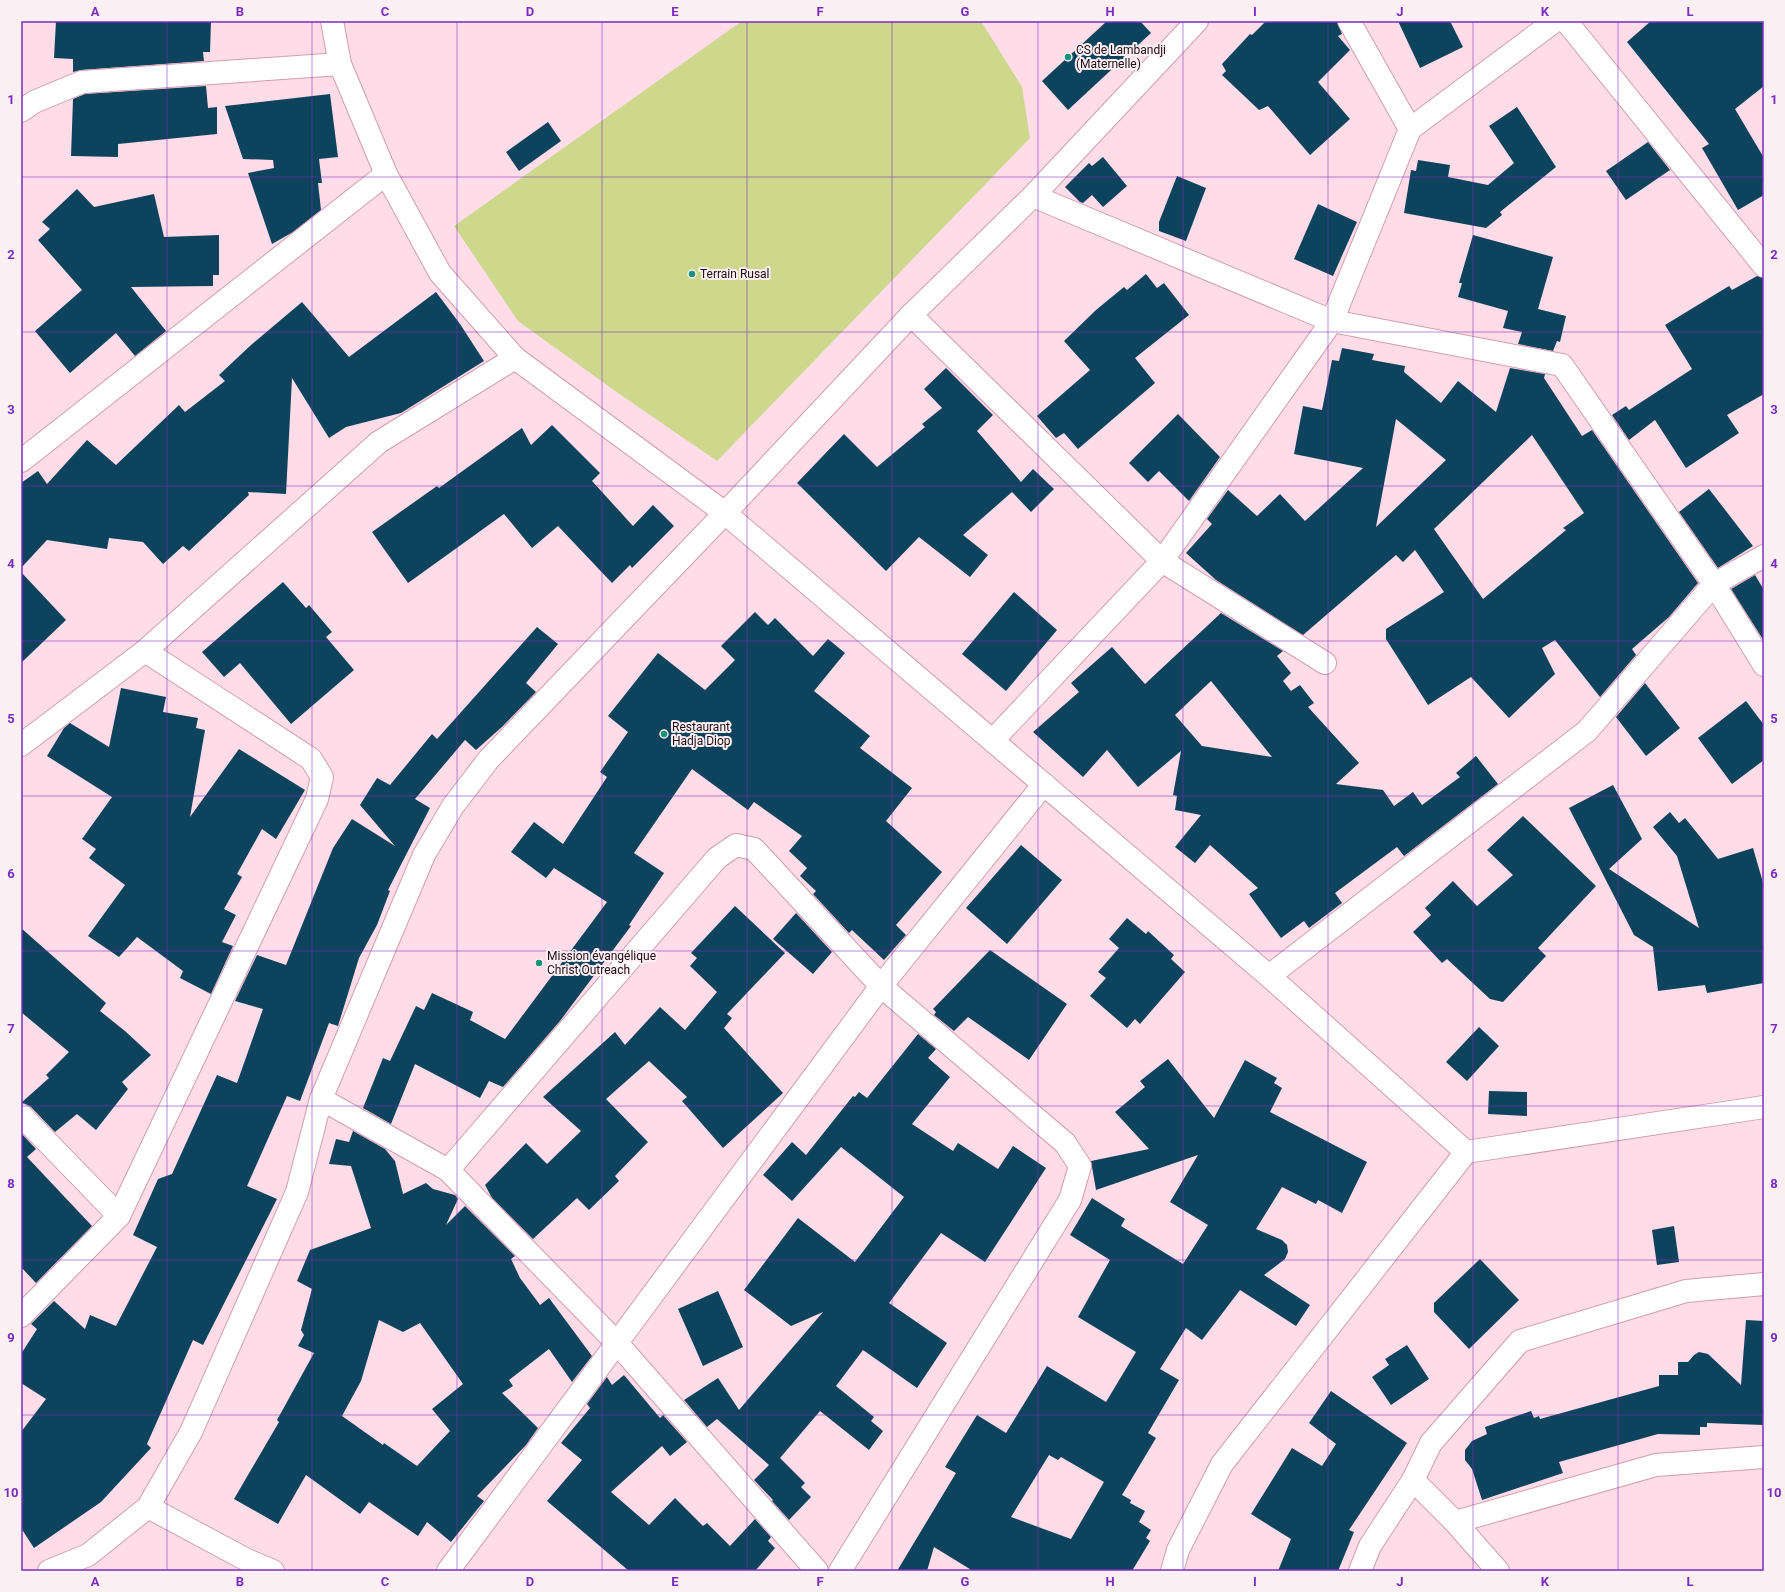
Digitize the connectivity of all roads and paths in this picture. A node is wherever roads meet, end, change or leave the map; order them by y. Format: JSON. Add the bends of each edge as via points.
{"nodes":[{"id":1,"x":332,"y":21,"type":"edge"},
{"id":2,"x":1197,"y":21,"type":"edge"},
{"id":3,"x":1349,"y":21,"type":"edge"},
{"id":4,"x":1555,"y":21,"type":"edge"},
{"id":5,"x":1566,"y":21,"type":"edge"},
{"id":6,"x":340,"y":64,"type":"junction"},
{"id":7,"x":21,"y":111,"type":"edge"},
{"id":8,"x":1410,"y":129,"type":"junction"},
{"id":9,"x":386,"y":174,"type":"junction"},
{"id":10,"x":1033,"y":196,"type":"junction"},
{"id":11,"x":1764,"y":266,"type":"edge"},
{"id":12,"x":911,"y":315,"type":"junction"},
{"id":13,"x":1332,"y":321,"type":"junction"},
{"id":14,"x":515,"y":358,"type":"junction"},
{"id":15,"x":21,"y":461,"type":"edge"},
{"id":16,"x":725,"y":513,"type":"junction"},
{"id":17,"x":1764,"y":556,"type":"edge"},
{"id":18,"x":1162,"y":561,"type":"junction"},
{"id":19,"x":1714,"y":584,"type":"junction"},
{"id":20,"x":145,"y":651,"type":"junction"},
{"id":21,"x":1325,"y":663,"type":"dead end"},
{"id":22,"x":1764,"y":665,"type":"edge"},
{"id":23,"x":992,"y":740,"type":"junction"},
{"id":24,"x":21,"y":745,"type":"edge"},
{"id":25,"x":1044,"y":784,"type":"junction"},
{"id":26,"x":1269,"y":976,"type":"junction"},
{"id":27,"x":881,"y":986,"type":"junction"},
{"id":28,"x":321,"y":1099,"type":"junction"},
{"id":29,"x":1764,"y":1107,"type":"edge"},
{"id":30,"x":21,"y":1114,"type":"edge"},
{"id":31,"x":1466,"y":1152,"type":"junction"},
{"id":32,"x":448,"y":1170,"type":"junction"},
{"id":33,"x":119,"y":1216,"type":"junction"},
{"id":34,"x":1764,"y":1284,"type":"edge"},
{"id":35,"x":21,"y":1316,"type":"edge"},
{"id":36,"x":616,"y":1342,"type":"junction"},
{"id":37,"x":1764,"y":1457,"type":"edge"},
{"id":38,"x":1413,"y":1480,"type":"junction"},
{"id":39,"x":148,"y":1507,"type":"junction"},
{"id":40,"x":1455,"y":1522,"type":"junction"},
{"id":41,"x":246,"y":1565,"type":"edge"},
{"id":42,"x":49,"y":1571,"type":"edge"},
{"id":43,"x":273,"y":1571,"type":"edge"},
{"id":44,"x":448,"y":1571,"type":"edge"},
{"id":45,"x":817,"y":1571,"type":"edge"},
{"id":46,"x":840,"y":1571,"type":"edge"},
{"id":47,"x":1172,"y":1571,"type":"edge"},
{"id":48,"x":1360,"y":1571,"type":"edge"},
{"id":49,"x":1498,"y":1571,"type":"edge"}],
"edges":[{"from":1,"to":6,"type":"street"},
{"from":2,"to":10,"type":"street"},
{"from":3,"to":8,"type":"street"},
{"from":4,"to":8,"type":"street"},
{"from":5,"to":11,"type":"street"},
{"from":6,"to":7,"type":"street","via":[[82,82],[34,102]]},
{"from":6,"to":9,"type":"street"},
{"from":8,"to":13,"type":"street"},
{"from":9,"to":14,"type":"street","via":[[440,273]]},
{"from":9,"to":15,"type":"street"},
{"from":10,"to":12,"type":"street"},
{"from":10,"to":13,"type":"street"},
{"from":12,"to":16,"type":"street"},
{"from":12,"to":18,"type":"street"},
{"from":13,"to":18,"type":"street"},
{"from":13,"to":19,"type":"street","via":[[1562,365]]},
{"from":14,"to":16,"type":"street"},
{"from":14,"to":20,"type":"street","via":[[379,442]]},
{"from":16,"to":23,"type":"street"},
{"from":16,"to":28,"type":"street","via":[[489,759],[453,806],[424,855]]},
{"from":17,"to":19,"type":"street"},
{"from":18,"to":21,"type":"street"},
{"from":18,"to":23,"type":"street"},
{"from":19,"to":22,"type":"street"},
{"from":19,"to":26,"type":"street","via":[[1587,731]]},
{"from":20,"to":24,"type":"street"},
{"from":20,"to":33,"type":"street","via":[[311,759],[322,777],[317,799]]},
{"from":23,"to":25,"type":"street"},
{"from":25,"to":26,"type":"street"},
{"from":25,"to":27,"type":"street"},
{"from":26,"to":31,"type":"street"},
{"from":27,"to":32,"type":"street","via":[[754,849],[736,845],[717,858]]},
{"from":27,"to":36,"type":"street"},
{"from":27,"to":46,"type":"street","via":[[1064,1143],[1080,1166],[1070,1200]]},
{"from":28,"to":32,"type":"street"},
{"from":28,"to":39,"type":"street","via":[[297,1192],[191,1432]]},
{"from":29,"to":31,"type":"street"},
{"from":30,"to":33,"type":"street"},
{"from":31,"to":47,"type":"street","via":[[1222,1464],[1178,1550]]},
{"from":32,"to":36,"type":"street"},
{"from":33,"to":35,"type":"street"},
{"from":34,"to":38,"type":"street","via":[[1686,1291],[1520,1340],[1432,1443]]},
{"from":36,"to":44,"type":"street"},
{"from":36,"to":45,"type":"street"},
{"from":37,"to":40,"type":"street","via":[[1656,1465]]},
{"from":38,"to":40,"type":"street"},
{"from":38,"to":48,"type":"street","via":[[1370,1546]]},
{"from":39,"to":41,"type":"street"},
{"from":39,"to":42,"type":"street","via":[[88,1555]]},
{"from":40,"to":49,"type":"street"},
{"from":41,"to":43,"type":"street"}]}
